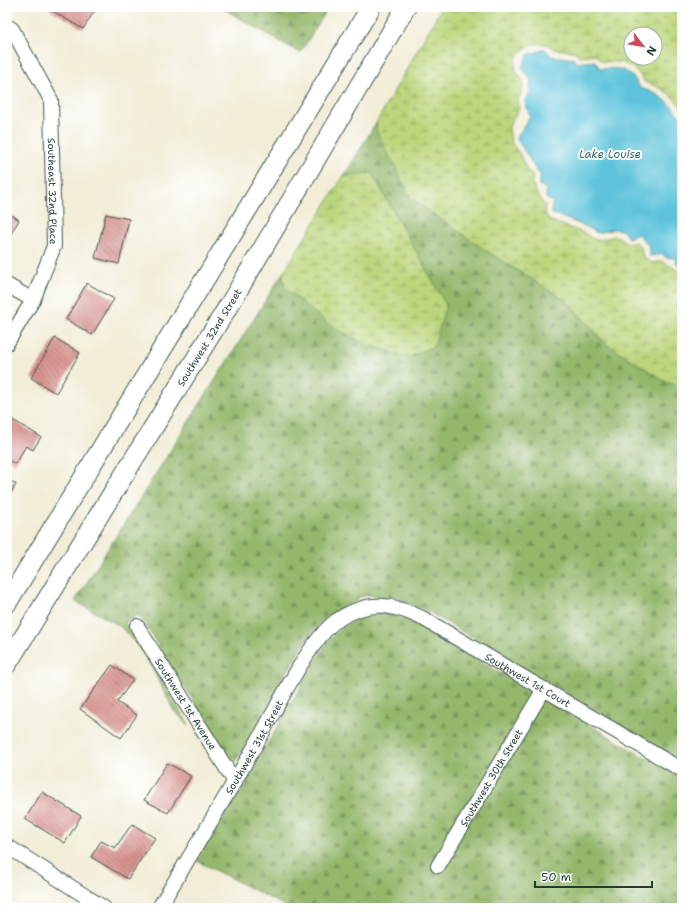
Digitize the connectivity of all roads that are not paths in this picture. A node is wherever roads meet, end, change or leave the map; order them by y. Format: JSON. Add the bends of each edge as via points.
{"nodes":[{"id":1,"x":371,"y":7,"type":"edge"},
{"id":2,"x":406,"y":7,"type":"edge"},
{"id":3,"x":7,"y":26,"type":"edge"},
{"id":4,"x":7,"y":285,"type":"edge"},
{"id":5,"x":33,"y":300,"type":"junction"},
{"id":6,"x":7,"y":343,"type":"edge"},
{"id":7,"x":7,"y":603,"type":"edge"},
{"id":8,"x":368,"y":605,"type":"joint"},
{"id":9,"x":137,"y":626,"type":"dead end"},
{"id":10,"x":7,"y":664,"type":"edge"},
{"id":11,"x":544,"y":689,"type":"junction"},
{"id":12,"x":682,"y":770,"type":"edge"},
{"id":13,"x":235,"y":782,"type":"junction"},
{"id":14,"x":7,"y":846,"type":"edge"},
{"id":15,"x":438,"y":866,"type":"dead end"},
{"id":16,"x":104,"y":908,"type":"edge"},
{"id":17,"x":159,"y":908,"type":"edge"}],
"edges":[{"from":1,"to":7,"type":"main road"},
{"from":2,"to":10,"type":"main road","name":"Southwest 32nd Street","via":[[234,297]]},
{"from":3,"to":5,"type":"street","name":"Southeast 32nd Place","via":[[12,29],[51,100],[54,246]]},
{"from":4,"to":5,"type":"street"},
{"from":5,"to":6,"type":"street","name":"Southeast 32nd Place"},
{"from":8,"to":11,"type":"street","name":"Southwest 1st Court","via":[[398,607],[410,612]]},
{"from":8,"to":13,"type":"street","name":"Southwest 31st Street","via":[[335,621],[320,636]]},
{"from":9,"to":13,"type":"street","name":"Southwest 1st Avenue"},
{"from":11,"to":12,"type":"street","name":"Southwest 1st Court"},
{"from":11,"to":15,"type":"street","name":"Southwest 30th Street"},
{"from":13,"to":17,"type":"street","name":"Southwest 31st Street"},
{"from":14,"to":16,"type":"street"}]}
